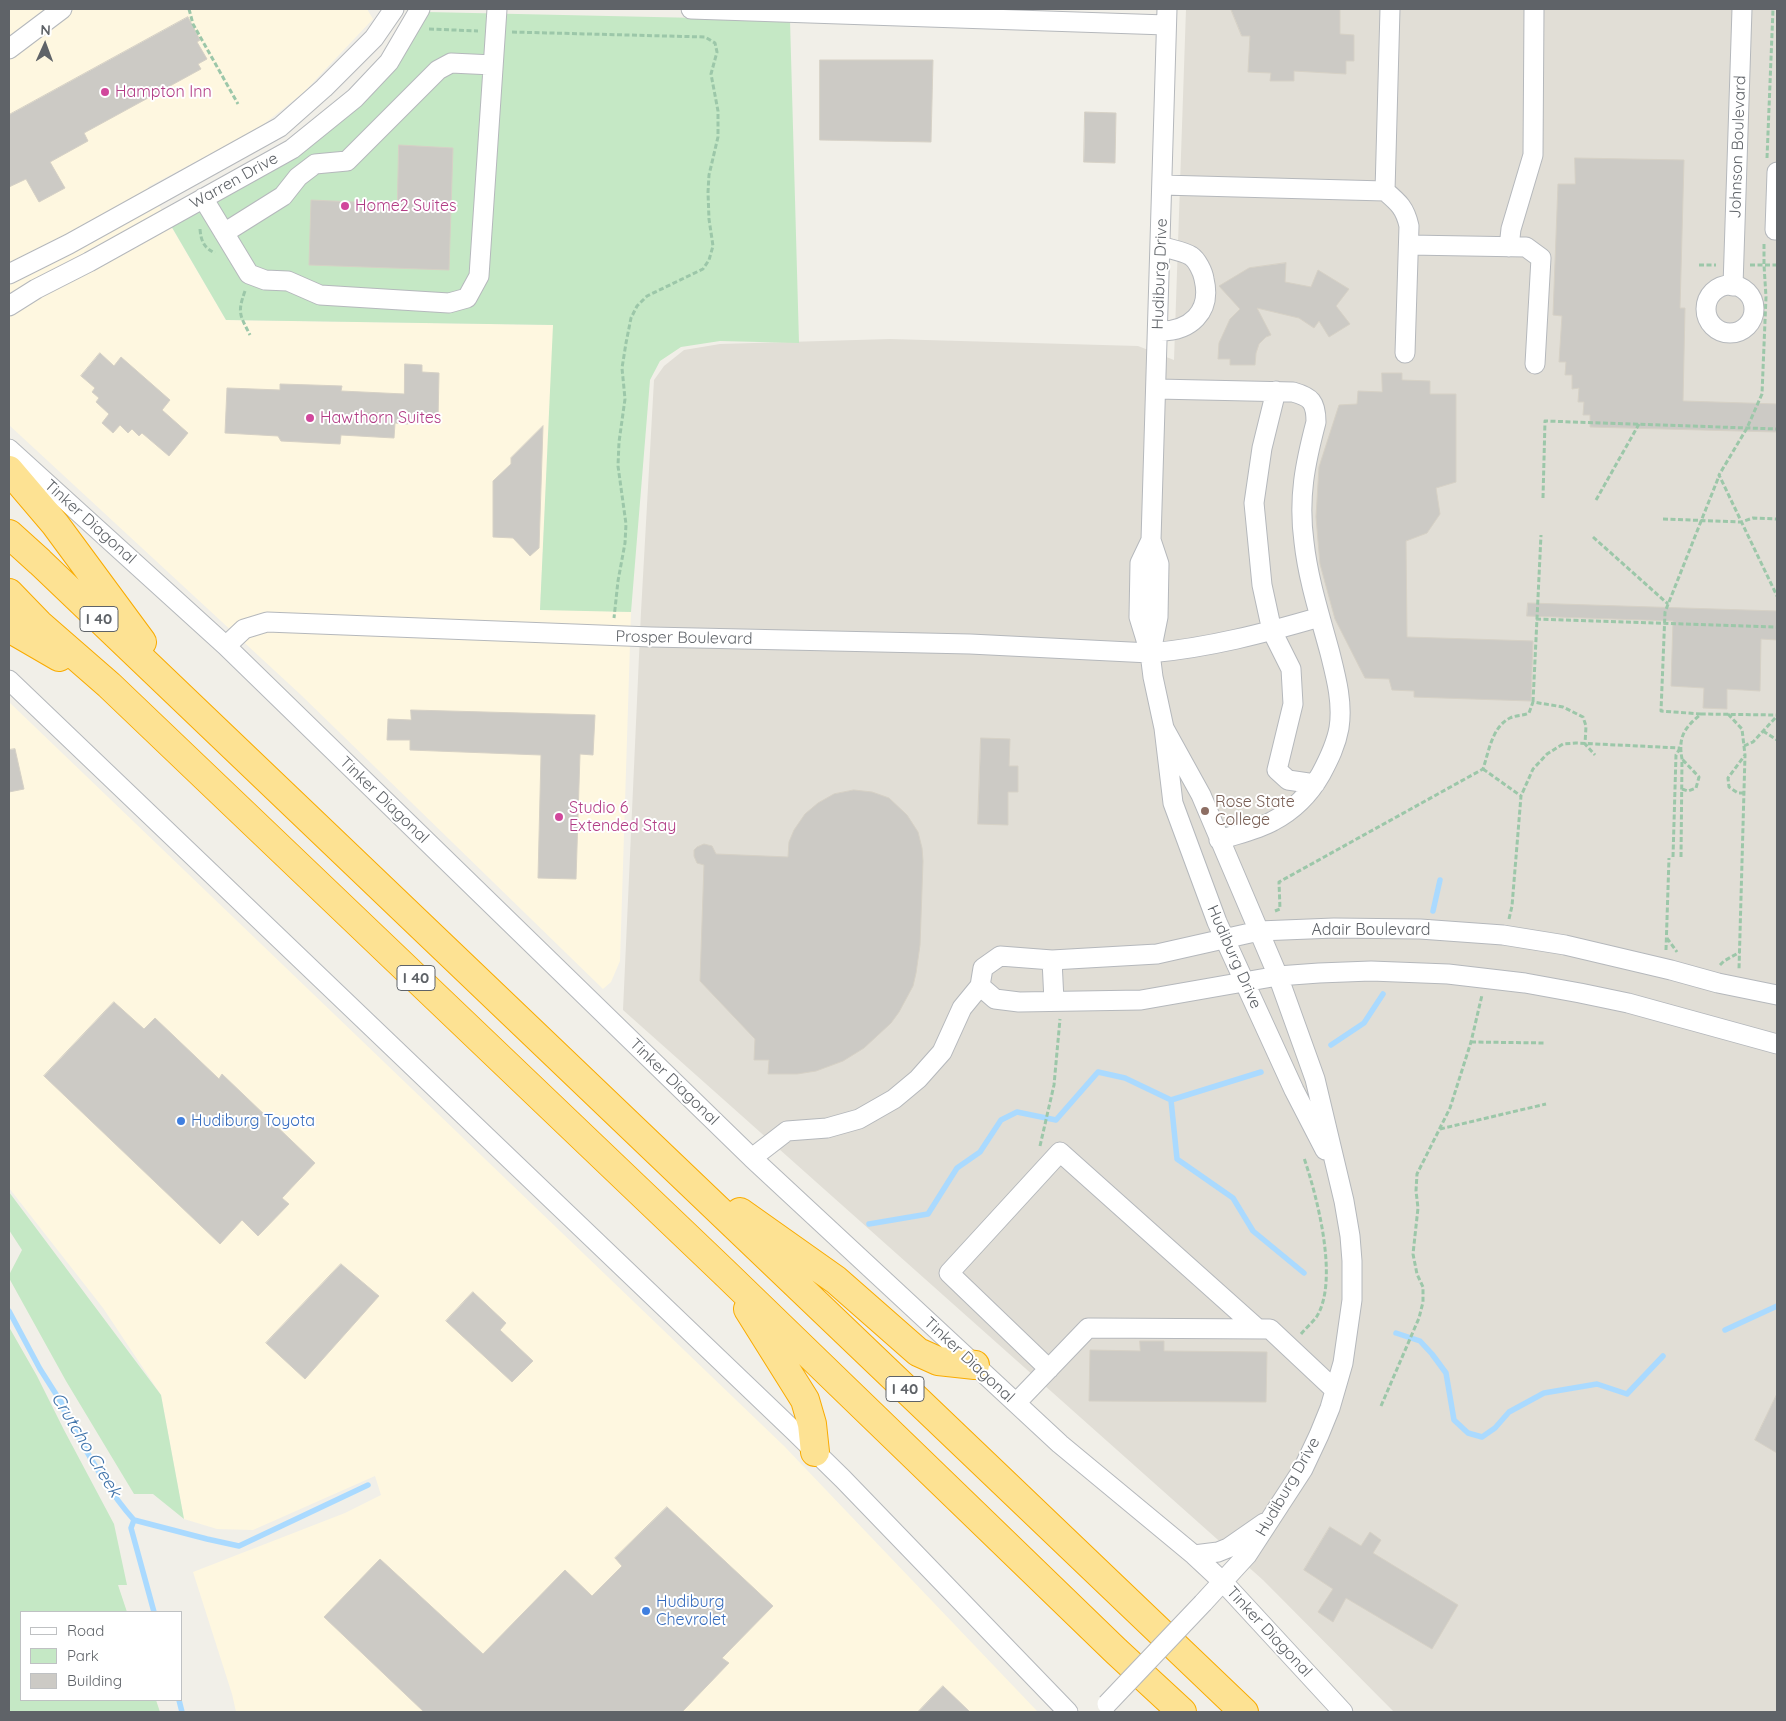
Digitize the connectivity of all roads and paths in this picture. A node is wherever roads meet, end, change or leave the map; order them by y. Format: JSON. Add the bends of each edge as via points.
{"nodes":[{"id":1,"x":62,"y":9,"type":"edge"},
{"id":2,"x":189,"y":9,"type":"edge"},
{"id":3,"x":394,"y":9,"type":"edge"},
{"id":4,"x":497,"y":9,"type":"edge"},
{"id":5,"x":691,"y":9,"type":"edge"},
{"id":6,"x":701,"y":9,"type":"edge"},
{"id":7,"x":1390,"y":9,"type":"edge"},
{"id":8,"x":1534,"y":9,"type":"edge"},
{"id":9,"x":1742,"y":9,"type":"edge"},
{"id":10,"x":419,"y":12,"type":"edge"},
{"id":11,"x":893,"y":12,"type":"edge"},
{"id":12,"x":1167,"y":17,"type":"edge"},
{"id":13,"x":495,"y":32,"type":"junction"},
{"id":14,"x":9,"y":48,"type":"edge"},
{"id":15,"x":493,"y":64,"type":"junction"},
{"id":16,"x":238,"y":104,"type":"dead end"},
{"id":17,"x":292,"y":148,"type":"junction"},
{"id":18,"x":306,"y":170,"type":"junction"},
{"id":19,"x":1777,"y":172,"type":"edge"},
{"id":20,"x":1162,"y":185,"type":"junction"},
{"id":21,"x":1385,"y":191,"type":"junction"},
{"id":22,"x":203,"y":198,"type":"junction"},
{"id":23,"x":1777,"y":230,"type":"edge"},
{"id":24,"x":224,"y":233,"type":"junction"},
{"id":25,"x":1409,"y":245,"type":"junction"},
{"id":26,"x":1160,"y":246,"type":"junction"},
{"id":27,"x":1509,"y":246,"type":"junction"},
{"id":28,"x":9,"y":274,"type":"edge"},
{"id":29,"x":1733,"y":286,"type":"dead end"},
{"id":30,"x":9,"y":306,"type":"edge"},
{"id":31,"x":1158,"y":331,"type":"junction"},
{"id":32,"x":1405,"y":353,"type":"dead end"},
{"id":33,"x":1536,"y":364,"type":"dead end"},
{"id":34,"x":1157,"y":388,"type":"junction"},
{"id":35,"x":1276,"y":392,"type":"junction"},
{"id":36,"x":1639,"y":424,"type":"junction"},
{"id":37,"x":1747,"y":428,"type":"junction"},
{"id":38,"x":1777,"y":429,"type":"edge"},
{"id":39,"x":9,"y":449,"type":"edge"},
{"id":40,"x":9,"y":470,"type":"edge"},
{"id":41,"x":1719,"y":475,"type":"junction"},
{"id":42,"x":1543,"y":498,"type":"dead end"},
{"id":43,"x":1596,"y":500,"type":"dead end"},
{"id":44,"x":1663,"y":519,"type":"dead end"},
{"id":45,"x":1777,"y":519,"type":"edge"},
{"id":46,"x":1702,"y":520,"type":"junction"},
{"id":47,"x":1741,"y":522,"type":"junction"},
{"id":48,"x":9,"y":534,"type":"edge"},
{"id":49,"x":1541,"y":535,"type":"dead end"},
{"id":50,"x":1593,"y":537,"type":"dead end"},
{"id":51,"x":9,"y":593,"type":"edge"},
{"id":52,"x":1777,"y":596,"type":"edge"},
{"id":53,"x":1668,"y":604,"type":"junction"},
{"id":54,"x":1320,"y":617,"type":"junction"},
{"id":55,"x":1536,"y":619,"type":"junction"},
{"id":56,"x":1665,"y":622,"type":"junction"},
{"id":57,"x":1777,"y":627,"type":"edge"},
{"id":58,"x":9,"y":628,"type":"edge"},
{"id":59,"x":1272,"y":631,"type":"junction"},
{"id":60,"x":614,"y":636,"type":"junction"},
{"id":61,"x":226,"y":646,"type":"junction"},
{"id":62,"x":1150,"y":653,"type":"junction"},
{"id":63,"x":9,"y":680,"type":"edge"},
{"id":64,"x":109,"y":685,"type":"junction"},
{"id":65,"x":1532,"y":702,"type":"junction"},
{"id":66,"x":189,"y":705,"type":"junction"},
{"id":67,"x":1701,"y":714,"type":"junction"},
{"id":68,"x":1728,"y":714,"type":"junction"},
{"id":69,"x":1777,"y":715,"type":"edge"},
{"id":70,"x":1164,"y":728,"type":"junction"},
{"id":71,"x":1763,"y":731,"type":"junction"},
{"id":72,"x":1777,"y":740,"type":"edge"},
{"id":73,"x":1744,"y":746,"type":"junction"},
{"id":74,"x":1680,"y":748,"type":"junction"},
{"id":75,"x":1674,"y":750,"type":"dead end"},
{"id":76,"x":1745,"y":754,"type":"junction"},
{"id":77,"x":1595,"y":755,"type":"dead end"},
{"id":78,"x":1682,"y":759,"type":"junction"},
{"id":79,"x":1483,"y":769,"type":"junction"},
{"id":80,"x":1315,"y":784,"type":"junction"},
{"id":81,"x":1682,"y":789,"type":"junction"},
{"id":82,"x":1744,"y":793,"type":"junction"},
{"id":83,"x":1521,"y":796,"type":"dead end"},
{"id":84,"x":1219,"y":840,"type":"junction"},
{"id":85,"x":1681,"y":858,"type":"dead end"},
{"id":86,"x":1256,"y":924,"type":"junction"},
{"id":87,"x":1225,"y":940,"type":"junction"},
{"id":88,"x":1052,"y":960,"type":"junction"},
{"id":89,"x":1665,"y":968,"type":"junction"},
{"id":90,"x":1278,"y":976,"type":"junction"},
{"id":91,"x":1244,"y":982,"type":"junction"},
{"id":92,"x":980,"y":986,"type":"junction"},
{"id":93,"x":1738,"y":988,"type":"junction"},
{"id":94,"x":1777,"y":996,"type":"edge"},
{"id":95,"x":1057,"y":1010,"type":"junction"},
{"id":96,"x":1471,"y":1042,"type":"dead end"},
{"id":97,"x":1546,"y":1043,"type":"dead end"},
{"id":98,"x":1777,"y":1044,"type":"edge"},
{"id":99,"x":1546,"y":1104,"type":"dead end"},
{"id":100,"x":1439,"y":1130,"type":"dead end"},
{"id":101,"x":1042,"y":1140,"type":"dead end"},
{"id":102,"x":663,"y":1157,"type":"junction"},
{"id":103,"x":752,"y":1158,"type":"junction"},
{"id":104,"x":1304,"y":1158,"type":"dead end"},
{"id":105,"x":1338,"y":1175,"type":"junction"},
{"id":106,"x":724,"y":1272,"type":"junction"},
{"id":107,"x":1419,"y":1318,"type":"dead end"},
{"id":108,"x":1258,"y":1329,"type":"junction"},
{"id":109,"x":1289,"y":1347,"type":"junction"},
{"id":110,"x":975,"y":1365,"type":"junction"},
{"id":111,"x":1049,"y":1369,"type":"junction"},
{"id":112,"x":1335,"y":1390,"type":"junction"},
{"id":113,"x":1016,"y":1403,"type":"junction"},
{"id":114,"x":1381,"y":1406,"type":"dead end"},
{"id":115,"x":815,"y":1452,"type":"junction"},
{"id":116,"x":1273,"y":1517,"type":"junction"},
{"id":117,"x":1194,"y":1555,"type":"junction"},
{"id":118,"x":1223,"y":1582,"type":"junction"},
{"id":119,"x":1103,"y":1708,"type":"edge"},
{"id":120,"x":1068,"y":1712,"type":"edge"},
{"id":121,"x":1182,"y":1712,"type":"edge"},
{"id":122,"x":1244,"y":1712,"type":"edge"},
{"id":123,"x":1343,"y":1712,"type":"edge"}],
"edges":[{"from":1,"to":14,"type":"street"},
{"from":2,"to":16,"type":"path","via":[[193,24]]},
{"from":3,"to":28,"type":"street","name":"Warren Drive","via":[[374,38],[280,127]]},
{"from":4,"to":13,"type":"street"},
{"from":5,"to":6,"type":"street"},
{"from":6,"to":11,"type":"street"},
{"from":7,"to":21,"type":"street"},
{"from":8,"to":27,"type":"street","via":[[1533,155]]},
{"from":9,"to":29,"type":"street","name":"Johnson Boulevard"},
{"from":10,"to":13,"type":"path","via":[[426,28],[432,30]]},
{"from":10,"to":17,"type":"street","name":"Warren Drive","via":[[389,62],[355,98]]},
{"from":11,"to":12,"type":"street"},
{"from":12,"to":20,"type":"street","name":"Hudiburg Drive"},
{"from":13,"to":15,"type":"street"},
{"from":13,"to":60,"type":"path","via":[[705,37],[715,43],[717,52],[711,74],[718,111],[718,137],[709,183],[709,219],[714,246],[703,269],[647,296],[637,306],[629,326],[622,368],[625,399],[618,466],[626,524],[614,612]]},
{"from":15,"to":18,"type":"street","via":[[451,63],[438,70],[347,161],[315,164]]},
{"from":15,"to":24,"type":"street","via":[[479,276],[467,298],[449,303],[320,295],[288,281],[265,280],[248,274]]},
{"from":17,"to":18,"type":"street"},
{"from":17,"to":22,"type":"street","name":"Warren Drive"},
{"from":18,"to":24,"type":"street","via":[[283,196]]},
{"from":19,"to":23,"type":"street"},
{"from":20,"to":21,"type":"street"},
{"from":20,"to":26,"type":"street","name":"Hudiburg Drive"},
{"from":21,"to":25,"type":"street","via":[[1400,203],[1406,214]]},
{"from":22,"to":24,"type":"street"},
{"from":22,"to":30,"type":"street","name":"Warren Drive","via":[[36,288]]},
{"from":25,"to":27,"type":"street"},
{"from":25,"to":32,"type":"street"},
{"from":26,"to":31,"type":"street","name":"Hudiburg Drive"},
{"from":26,"to":31,"type":"street","via":[[1191,256],[1203,272],[1206,288],[1204,306],[1198,317],[1180,329]]},
{"from":27,"to":33,"type":"street","via":[[1526,247],[1541,258]]},
{"from":31,"to":34,"type":"street","name":"Hudiburg Drive"},
{"from":34,"to":35,"type":"street"},
{"from":34,"to":62,"type":"street","name":"Hudiburg Drive","via":[[1151,540],[1140,563],[1139,617]]},
{"from":35,"to":54,"type":"street","via":[[1304,395],[1313,401],[1316,412],[1302,488],[1301,514]]},
{"from":35,"to":59,"type":"street","via":[[1262,448],[1254,504],[1262,585]]},
{"from":36,"to":37,"type":"path"},
{"from":36,"to":42,"type":"path","via":[[1545,421]]},
{"from":36,"to":43,"type":"path"},
{"from":37,"to":38,"type":"path"},
{"from":37,"to":41,"type":"path"},
{"from":39,"to":61,"type":"street","name":"Tinker Diagonal"},
{"from":40,"to":66,"type":"highway","via":[[54,524]]},
{"from":41,"to":46,"type":"path"},
{"from":41,"to":47,"type":"path"},
{"from":44,"to":46,"type":"path"},
{"from":45,"to":47,"type":"path","via":[[1753,518]]},
{"from":46,"to":47,"type":"path"},
{"from":46,"to":53,"type":"path"},
{"from":47,"to":52,"type":"path"},
{"from":48,"to":66,"type":"highway","number":"I 40"},
{"from":49,"to":55,"type":"path"},
{"from":50,"to":53,"type":"path"},
{"from":51,"to":64,"type":"highway","number":"I 40","via":[[39,624]]},
{"from":53,"to":56,"type":"path"},
{"from":54,"to":59,"type":"street","name":"Prosper Boulevard"},
{"from":54,"to":80,"type":"street","via":[[1340,701],[1334,747]]},
{"from":55,"to":56,"type":"path"},
{"from":55,"to":65,"type":"path"},
{"from":56,"to":57,"type":"path"},
{"from":56,"to":67,"type":"path","via":[[1661,711]]},
{"from":58,"to":64,"type":"highway"},
{"from":59,"to":62,"type":"street","name":"Prosper Boulevard"},
{"from":59,"to":80,"type":"street","via":[[1291,669],[1293,704],[1277,770],[1288,780]]},
{"from":60,"to":61,"type":"street","name":"Prosper Boulevard","via":[[267,622],[244,629]]},
{"from":60,"to":62,"type":"street","name":"Prosper Boulevard","via":[[970,644]]},
{"from":61,"to":103,"type":"street","name":"Tinker Diagonal"},
{"from":62,"to":70,"type":"street","name":"Hudiburg Drive"},
{"from":63,"to":115,"type":"street"},
{"from":64,"to":106,"type":"highway","number":"I 40"},
{"from":65,"to":77,"type":"path","via":[[1564,707],[1583,717],[1585,744]]},
{"from":65,"to":79,"type":"path","via":[[1529,713],[1512,716],[1496,731]]},
{"from":66,"to":102,"type":"highway","number":"I 40"},
{"from":67,"to":68,"type":"path"},
{"from":67,"to":74,"type":"path","via":[[1682,734]]},
{"from":68,"to":69,"type":"path"},
{"from":68,"to":73,"type":"path","via":[[1742,729]]},
{"from":69,"to":71,"type":"path"},
{"from":70,"to":84,"type":"street","name":"Hudiburg Drive","via":[[1201,795]]},
{"from":70,"to":87,"type":"street","name":"Hudiburg Drive","via":[[1173,803]]},
{"from":71,"to":72,"type":"path"},
{"from":71,"to":73,"type":"path","via":[[1753,743]]},
{"from":73,"to":76,"type":"path"},
{"from":74,"to":75,"type":"path"},
{"from":74,"to":78,"type":"path"},
{"from":74,"to":89,"type":"path","via":[[1676,755]]},
{"from":76,"to":82,"type":"path"},
{"from":76,"to":82,"type":"path","via":[[1728,778],[1729,787]]},
{"from":78,"to":81,"type":"path"},
{"from":78,"to":81,"type":"path","via":[[1699,777],[1696,788]]},
{"from":79,"to":83,"type":"path"},
{"from":79,"to":86,"type":"path","via":[[1279,882],[1280,910]]},
{"from":80,"to":84,"type":"street","via":[[1302,800],[1271,822]]},
{"from":81,"to":85,"type":"path"},
{"from":82,"to":93,"type":"path"},
{"from":84,"to":86,"type":"street","name":"Hudiburg Drive"},
{"from":86,"to":87,"type":"street","name":"Adair Boulevard"},
{"from":86,"to":89,"type":"street","name":"Adair Boulevard","via":[[1420,928],[1475,933],[1565,945]]},
{"from":86,"to":90,"type":"street","name":"Hudiburg Drive"},
{"from":87,"to":88,"type":"street","name":"Adair Boulevard","via":[[1158,954]]},
{"from":87,"to":91,"type":"street","name":"Hudiburg Drive"},
{"from":88,"to":92,"type":"street","name":"Adair Boulevard","via":[[1000,956],[983,968]]},
{"from":88,"to":95,"type":"street"},
{"from":89,"to":93,"type":"street","name":"Adair Boulevard"},
{"from":90,"to":91,"type":"street"},
{"from":90,"to":98,"type":"street","via":[[1371,971],[1448,974],[1526,983],[1628,1003]]},
{"from":90,"to":105,"type":"street","name":"Hudiburg Drive","via":[[1315,1079]]},
{"from":91,"to":95,"type":"street","via":[[1141,1000]]},
{"from":91,"to":105,"type":"street","name":"Hudiburg Drive"},
{"from":92,"to":95,"type":"street","via":[[995,999]]},
{"from":92,"to":103,"type":"street","name":"Adair Boulevard","via":[[962,1008],[942,1052],[918,1079],[894,1099],[859,1119],[827,1128],[787,1131]]},
{"from":93,"to":94,"type":"street","name":"Adair Boulevard"},
{"from":95,"to":101,"type":"path","via":[[1058,1054]]},
{"from":96,"to":97,"type":"path"},
{"from":99,"to":100,"type":"path"},
{"from":102,"to":110,"type":"highway","via":[[836,1280],[918,1352],[938,1360]]},
{"from":102,"to":122,"type":"highway","number":"I 40"},
{"from":103,"to":110,"type":"street","name":"Tinker Diagonal"},
{"from":104,"to":109,"type":"path","via":[[1321,1221],[1327,1278],[1323,1301],[1316,1316]]},
{"from":105,"to":112,"type":"street","name":"Hudiburg Drive","via":[[1350,1236],[1352,1300],[1343,1363]]},
{"from":106,"to":115,"type":"highway","via":[[805,1400]]},
{"from":106,"to":121,"type":"highway","number":"I 40"},
{"from":107,"to":114,"type":"path"},
{"from":108,"to":109,"type":"street","via":[[1270,1329]]},
{"from":108,"to":111,"type":"street","via":[[1088,1328]]},
{"from":108,"to":111,"type":"street","via":[[1060,1152],[949,1273]]},
{"from":109,"to":112,"type":"street"},
{"from":110,"to":113,"type":"street","name":"Tinker Diagonal"},
{"from":111,"to":113,"type":"street"},
{"from":112,"to":116,"type":"street","name":"Hudiburg Drive","via":[[1303,1468]]},
{"from":113,"to":117,"type":"street","name":"Tinker Diagonal","via":[[1060,1444]]},
{"from":115,"to":120,"type":"street"},
{"from":116,"to":117,"type":"street","via":[[1228,1548]]},
{"from":116,"to":118,"type":"street","name":"Hudiburg Drive","via":[[1247,1555]]},
{"from":117,"to":118,"type":"street","name":"Tinker Diagonal"},
{"from":118,"to":119,"type":"street","name":"Hudiburg Drive","bridge":true},
{"from":118,"to":123,"type":"street","name":"Tinker Diagonal"}]}
